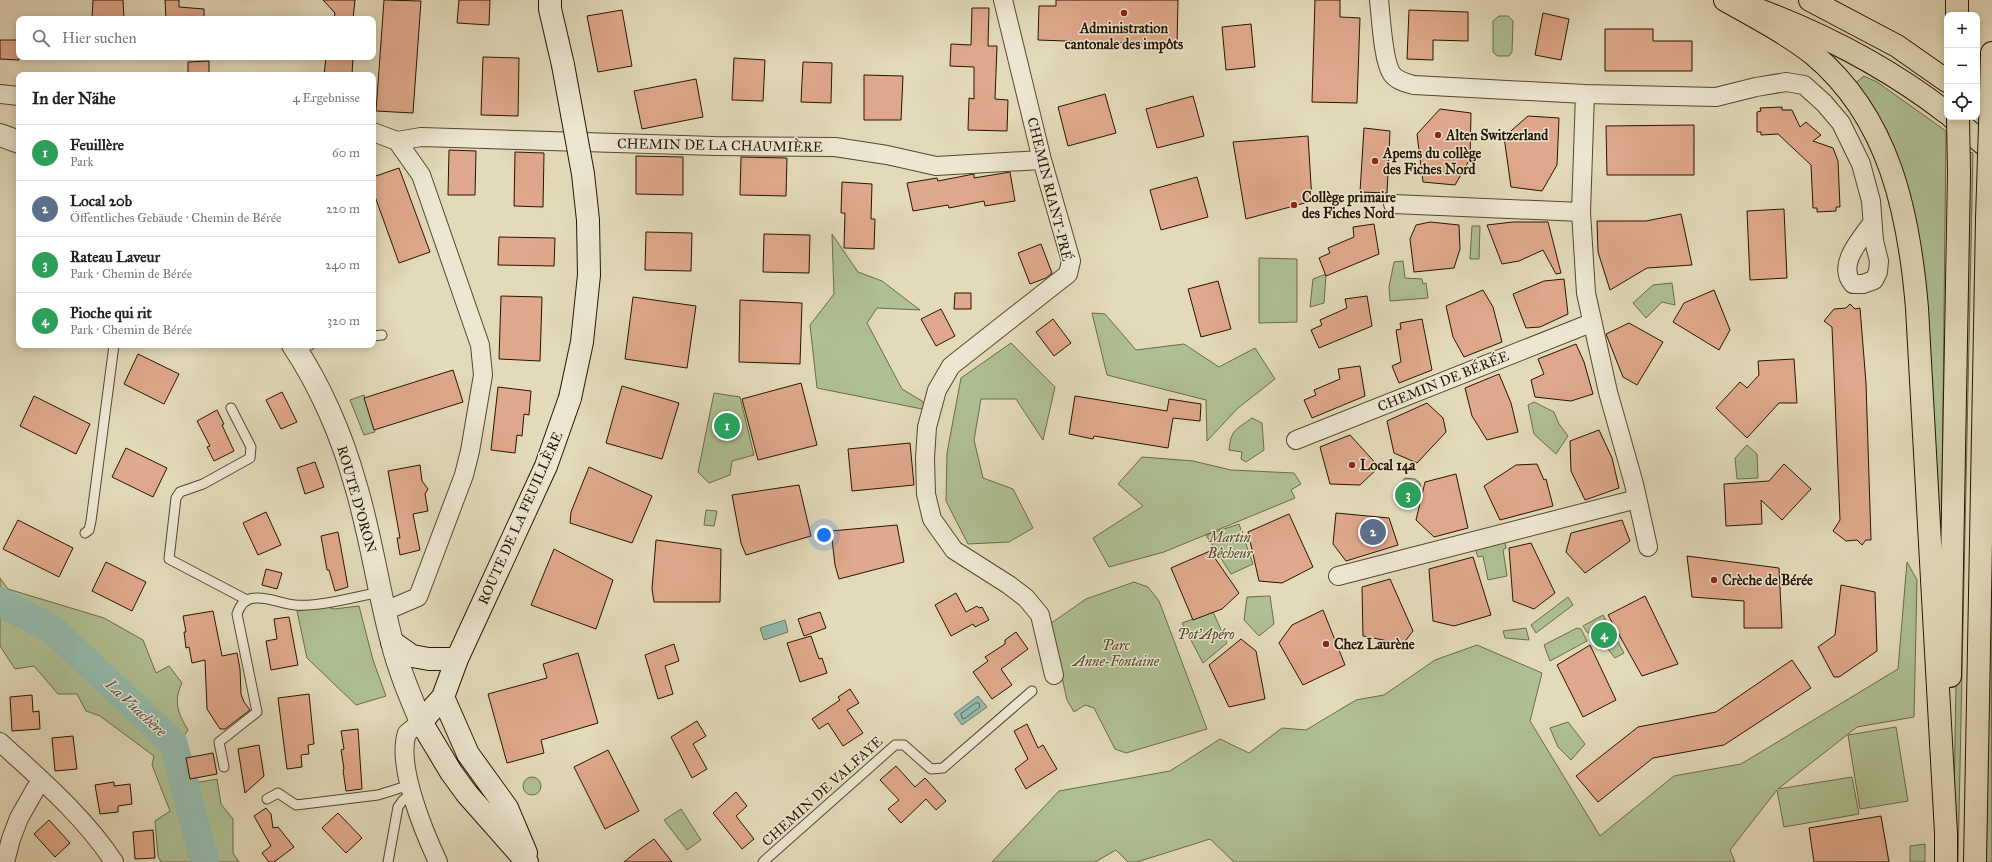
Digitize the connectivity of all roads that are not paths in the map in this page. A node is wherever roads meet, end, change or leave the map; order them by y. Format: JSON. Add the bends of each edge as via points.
{"nodes":[{"id":1,"x":550,"y":0,"type":"edge"},
{"id":2,"x":563,"y":0,"type":"edge"},
{"id":3,"x":1003,"y":0,"type":"edge"},
{"id":4,"x":1379,"y":0,"type":"edge"},
{"id":5,"x":1726,"y":0,"type":"edge"},
{"id":6,"x":1957,"y":0,"type":"edge"},
{"id":7,"x":1747,"y":3,"type":"edge"},
{"id":8,"x":1818,"y":3,"type":"edge"},
{"id":9,"x":1957,"y":12,"type":"edge"},
{"id":10,"x":1992,"y":52,"type":"edge"},
{"id":11,"x":563,"y":64,"type":"junction"},
{"id":12,"x":1944,"y":79,"type":"edge"},
{"id":13,"x":0,"y":94,"type":"edge"},
{"id":14,"x":1585,"y":94,"type":"junction"},
{"id":15,"x":16,"y":96,"type":"edge"},
{"id":16,"x":1984,"y":100,"type":"edge"},
{"id":17,"x":1944,"y":111,"type":"edge"},
{"id":18,"x":1992,"y":119,"type":"edge"},
{"id":19,"x":1956,"y":120,"type":"edge"},
{"id":20,"x":1958,"y":120,"type":"edge"},
{"id":21,"x":376,"y":133,"type":"edge"},
{"id":22,"x":0,"y":135,"type":"edge"},
{"id":23,"x":16,"y":141,"type":"edge"},
{"id":24,"x":397,"y":141,"type":"junction"},
{"id":25,"x":1992,"y":151,"type":"edge"},
{"id":26,"x":1042,"y":160,"type":"junction"},
{"id":27,"x":1392,"y":204,"type":"dead end"},
{"id":28,"x":1581,"y":212,"type":"junction"},
{"id":29,"x":1872,"y":223,"type":"dead end"},
{"id":30,"x":1591,"y":322,"type":"junction"},
{"id":31,"x":114,"y":348,"type":"edge"},
{"id":32,"x":300,"y":348,"type":"edge"},
{"id":33,"x":231,"y":408,"type":"dead end"},
{"id":34,"x":1296,"y":440,"type":"dead end"},
{"id":35,"x":1637,"y":499,"type":"junction"},
{"id":36,"x":85,"y":533,"type":"dead end"},
{"id":37,"x":1648,"y":547,"type":"dead end"},
{"id":38,"x":1338,"y":576,"type":"dead end"},
{"id":39,"x":247,"y":600,"type":"junction"},
{"id":40,"x":383,"y":601,"type":"junction"},
{"id":41,"x":392,"y":642,"type":"junction"},
{"id":42,"x":457,"y":658,"type":"junction"},
{"id":43,"x":1054,"y":675,"type":"dead end"},
{"id":44,"x":1032,"y":691,"type":"dead end"},
{"id":45,"x":443,"y":697,"type":"junction"},
{"id":46,"x":421,"y":722,"type":"junction"},
{"id":47,"x":0,"y":742,"type":"edge"},
{"id":48,"x":224,"y":767,"type":"dead end"},
{"id":49,"x":40,"y":781,"type":"junction"},
{"id":50,"x":411,"y":790,"type":"junction"},
{"id":51,"x":267,"y":799,"type":"dead end"},
{"id":52,"x":1946,"y":833,"type":"junction"},
{"id":53,"x":6,"y":862,"type":"edge"},
{"id":54,"x":114,"y":862,"type":"edge"},
{"id":55,"x":388,"y":862,"type":"edge"},
{"id":56,"x":438,"y":862,"type":"edge"},
{"id":57,"x":528,"y":862,"type":"edge"},
{"id":58,"x":763,"y":862,"type":"edge"},
{"id":59,"x":1946,"y":862,"type":"edge"},
{"id":60,"x":1975,"y":862,"type":"edge"}],
"edges":[{"from":1,"to":11,"type":"main road","name":"ROUTE DE LA FEUILLÈRE"},
{"from":2,"to":11,"type":"main road","name":"ROUTE DE LA FEUILLÈRE"},
{"from":3,"to":26,"type":"street","name":"CHEMIN RIANT-PRÉ"},
{"from":4,"to":14,"type":"street","via":[[1387,63],[1392,74],[1400,81],[1414,85]]},
{"from":5,"to":7,"type":"main road"},
{"from":5,"to":52,"type":"main road","via":[[1802,46],[1837,78],[1873,130],[1889,163],[1900,196],[1909,238],[1917,308]]},
{"from":6,"to":9,"type":"main road"},
{"from":7,"to":17,"type":"main road","via":[[1853,51],[1907,84]]},
{"from":8,"to":12,"type":"main road","via":[[1897,46]]},
{"from":10,"to":16,"type":"main road"},
{"from":11,"to":42,"type":"main road","name":"ROUTE DE LA FEUILLÈRE","bridge":true,"via":[[583,174],[588,220],[589,275],[582,342],[570,398],[546,466]]},
{"from":13,"to":15,"type":"street"},
{"from":14,"to":28,"type":"street"},
{"from":14,"to":29,"type":"street","via":[[1716,97],[1756,86],[1786,82],[1804,85],[1841,123],[1861,164],[1871,201]]},
{"from":16,"to":18,"type":"main road"},
{"from":16,"to":60,"type":"main road","bridge":true,"via":[[1987,219]]},
{"from":19,"to":25,"type":"main road"},
{"from":20,"to":52,"type":"main road","bridge":true},
{"from":21,"to":24,"type":"street"},
{"from":22,"to":23,"type":"main road"},
{"from":24,"to":26,"type":"street","name":"CHEMIN DE LA CHAUMIÈRE","via":[[422,138],[834,147],[936,166]]},
{"from":24,"to":40,"type":"street","via":[[421,175],[480,345],[483,375],[464,475],[418,597]]},
{"from":26,"to":43,"type":"street","name":"CHEMIN RIANT-PRÉ","via":[[1071,261],[1068,274],[951,366],[937,390],[927,427],[925,458],[926,494],[932,519],[954,550],[1009,584],[1026,598],[1040,615]]},
{"from":27,"to":28,"type":"street"},
{"from":28,"to":30,"type":"street","via":[[1586,293]]},
{"from":30,"to":34,"type":"street","name":"CHEMIN DE BÉRÉE"},
{"from":30,"to":35,"type":"street"},
{"from":31,"to":36,"type":"lane","via":[[91,521],[89,530]]},
{"from":32,"to":40,"type":"main road","name":"ROUTE D'ORON","via":[[345,451],[364,514]]},
{"from":33,"to":39,"type":"lane","via":[[251,447],[250,458],[203,484],[180,492],[176,498],[169,558]]},
{"from":35,"to":37,"type":"street"},
{"from":35,"to":38,"type":"street"},
{"from":39,"to":40,"type":"lane","via":[[256,598],[295,605]]},
{"from":39,"to":48,"type":"lane","via":[[240,605],[237,614],[257,712],[219,742]]},
{"from":40,"to":41,"type":"main road","name":"ROUTE D'ORON"},
{"from":41,"to":42,"type":"main road","via":[[412,656],[430,659]]},
{"from":41,"to":46,"type":"main road","name":"ROUTE D'ORON"},
{"from":42,"to":45,"type":"main road","name":"ROUTE DE LA FEUILLÈRE"},
{"from":44,"to":58,"type":"lane","name":"CHEMIN DE VALFAYE","via":[[943,768],[931,769],[904,745],[895,745]]},
{"from":45,"to":46,"type":"main road","name":"ROUTE DE LA FEUILLÈRE"},
{"from":45,"to":57,"type":"main road","via":[[468,754],[507,808]]},
{"from":46,"to":50,"type":"street","via":[[407,733],[404,740]]},
{"from":46,"to":57,"type":"main road","name":"ROUTE D'ORON","via":[[466,794]]},
{"from":47,"to":49,"type":"street"},
{"from":49,"to":53,"type":"street","via":[[19,818],[11,838]]},
{"from":49,"to":54,"type":"street","via":[[81,820],[104,846]]},
{"from":50,"to":51,"type":"lane","via":[[296,805],[278,793]]},
{"from":50,"to":55,"type":"lane","via":[[398,807]]},
{"from":50,"to":56,"type":"street","via":[[424,832]]},
{"from":52,"to":59,"type":"main road"}]}
